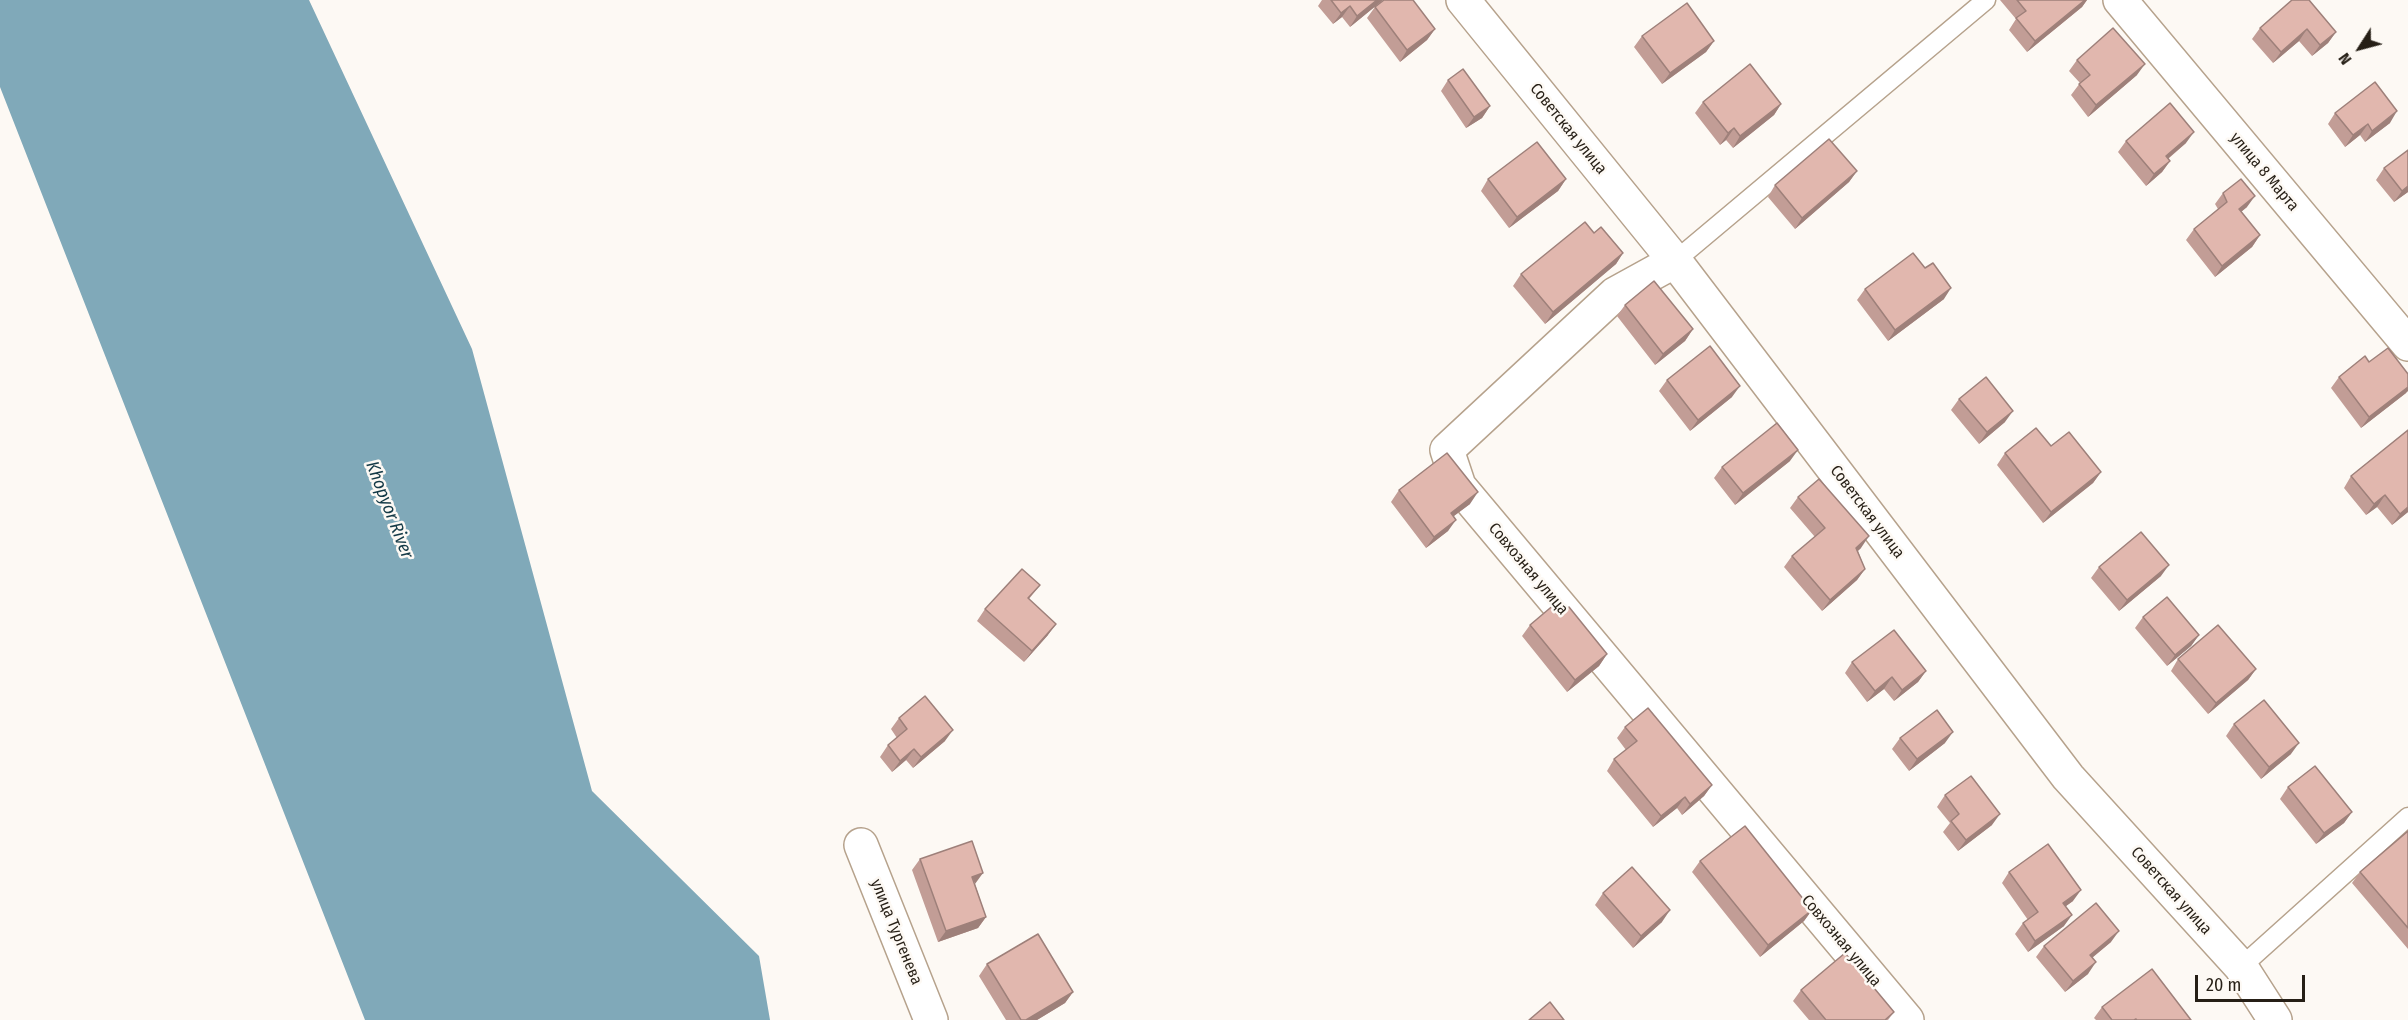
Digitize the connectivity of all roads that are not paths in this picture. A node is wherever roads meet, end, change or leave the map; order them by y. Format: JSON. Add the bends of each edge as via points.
{"nodes":[{"id":1,"x":1462,"y":0,"type":"edge"},
{"id":2,"x":1986,"y":0,"type":"edge"},
{"id":3,"x":2120,"y":0,"type":"edge"},
{"id":4,"x":1675,"y":261,"type":"junction"},
{"id":5,"x":2408,"y":344,"type":"edge"},
{"id":6,"x":2408,"y":817,"type":"edge"},
{"id":7,"x":861,"y":845,"type":"dead end"},
{"id":8,"x":2241,"y":968,"type":"junction"},
{"id":9,"x":931,"y":1020,"type":"edge"},
{"id":10,"x":1907,"y":1020,"type":"edge"},
{"id":11,"x":2275,"y":1020,"type":"edge"}],
"edges":[{"from":1,"to":4,"type":"street","name":"Советская улица"},
{"from":2,"to":4,"type":"lane"},
{"from":3,"to":5,"type":"street","name":"улица 8 Марта"},
{"from":4,"to":8,"type":"street","name":"Советская улица","via":[[2068,777]]},
{"from":4,"to":10,"type":"street","name":"Совхозная улица","via":[[1615,294],[1447,450],[1459,486]]},
{"from":6,"to":8,"type":"lane"},
{"from":7,"to":9,"type":"street","name":"улица Тургенева"},
{"from":8,"to":11,"type":"street","name":"Советская улица"}]}
